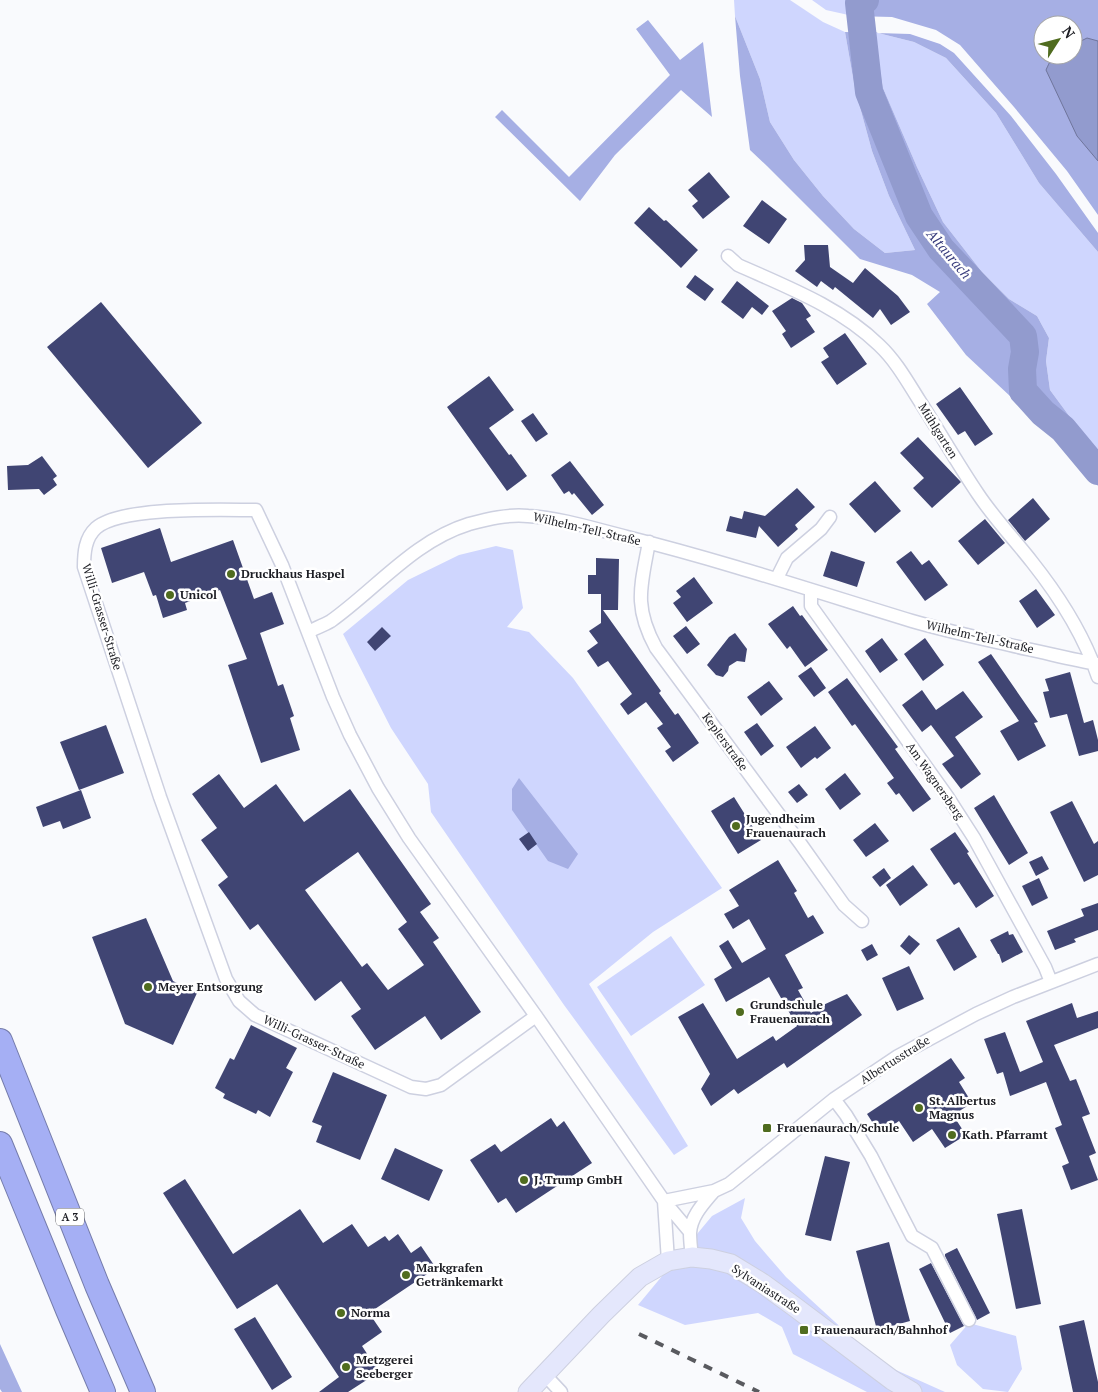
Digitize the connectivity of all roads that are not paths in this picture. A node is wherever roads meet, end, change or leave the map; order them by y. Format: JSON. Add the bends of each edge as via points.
{"nodes":[{"id":1,"x":728,"y":256,"type":"dead end"},
{"id":2,"x":830,"y":517,"type":"dead end"},
{"id":3,"x":649,"y":542,"type":"junction"},
{"id":4,"x":777,"y":578,"type":"junction"},
{"id":5,"x":811,"y":590,"type":"junction"},
{"id":6,"x":308,"y":632,"type":"junction"},
{"id":7,"x":1096,"y":664,"type":"edge"},
{"id":8,"x":1098,"y":676,"type":"edge"},
{"id":9,"x":862,"y":921,"type":"dead end"},
{"id":10,"x":1098,"y":964,"type":"edge"},
{"id":11,"x":1051,"y":982,"type":"junction"},
{"id":12,"x":536,"y":1016,"type":"junction"},
{"id":13,"x":0,"y":1041,"type":"edge"},
{"id":14,"x":834,"y":1099,"type":"junction"},
{"id":15,"x":0,"y":1144,"type":"edge"},
{"id":16,"x":714,"y":1191,"type":"junction"},
{"id":17,"x":664,"y":1201,"type":"junction"},
{"id":18,"x":690,"y":1232,"type":"junction"},
{"id":19,"x":692,"y":1257,"type":"junction"},
{"id":20,"x":668,"y":1261,"type":"junction"},
{"id":21,"x":969,"y":1320,"type":"dead end"},
{"id":22,"x":544,"y":1375,"type":"junction"},
{"id":23,"x":103,"y":1392,"type":"edge"},
{"id":24,"x":143,"y":1392,"type":"edge"},
{"id":25,"x":528,"y":1392,"type":"edge"},
{"id":26,"x":561,"y":1392,"type":"edge"},
{"id":27,"x":912,"y":1392,"type":"edge"}],
"edges":[{"from":1,"to":7,"type":"street","name":"Mühlgarten","via":[[738,265],[825,305],[879,345],[899,368],[978,494],[1047,582]]},
{"from":2,"to":4,"type":"street","via":[[787,558]]},
{"from":3,"to":4,"type":"street","name":"Wilhelm-Tell-Straße"},
{"from":3,"to":6,"type":"street","name":"Wilhelm-Tell-Straße","via":[[540,517],[498,517],[468,524],[419,548],[330,622]]},
{"from":3,"to":9,"type":"street","name":"Keplerstraße","via":[[640,603],[643,619],[656,648],[844,905]]},
{"from":4,"to":5,"type":"street","name":"Wilhelm-Tell-Straße"},
{"from":5,"to":7,"type":"street","name":"Wilhelm-Tell-Straße","via":[[915,622]]},
{"from":5,"to":11,"type":"street","name":"Am Wagnersberg","via":[[811,606],[974,838]]},
{"from":6,"to":12,"type":"street","name":"Willi-Grasser-Straße","via":[[333,697],[378,788],[409,838]]},
{"from":6,"to":12,"type":"street","name":"Willi-Grasser-Straße","via":[[256,510],[141,513],[106,522],[96,528],[87,540],[84,567],[160,797],[226,980],[239,1001],[255,1015],[411,1087],[426,1089],[440,1085]]},
{"from":7,"to":8,"type":"street","name":"Mühlgarten"},
{"from":10,"to":11,"type":"street","name":"Albertusstraße"},
{"from":11,"to":14,"type":"street","name":"Albertusstraße","via":[[940,1033],[898,1056]]},
{"from":12,"to":17,"type":"street","name":"Willi-Grasser-Straße"},
{"from":13,"to":24,"type":"highway","number":"A 3","via":[[97,1286]]},
{"from":14,"to":16,"type":"street","name":"Albertusstraße","via":[[730,1184]]},
{"from":14,"to":21,"type":"street","via":[[871,1156],[912,1236],[932,1248]]},
{"from":15,"to":23,"type":"highway"},
{"from":16,"to":17,"type":"street","name":"Albertusstraße"},
{"from":16,"to":18,"type":"street","name":"Albertusstraße","via":[[700,1208]]},
{"from":17,"to":18,"type":"street","name":"Willi-Grasser-Straße"},
{"from":17,"to":20,"type":"street"},
{"from":18,"to":19,"type":"street"},
{"from":19,"to":20,"type":"street","name":"Sylvaniastraße"},
{"from":19,"to":27,"type":"street","name":"Sylvaniastraße","via":[[731,1264],[762,1283]]},
{"from":20,"to":22,"type":"street","name":"Sylvaniastraße","via":[[640,1277]]},
{"from":22,"to":25,"type":"street","name":"Sylvaniastraße"},
{"from":22,"to":26,"type":"street"}]}
